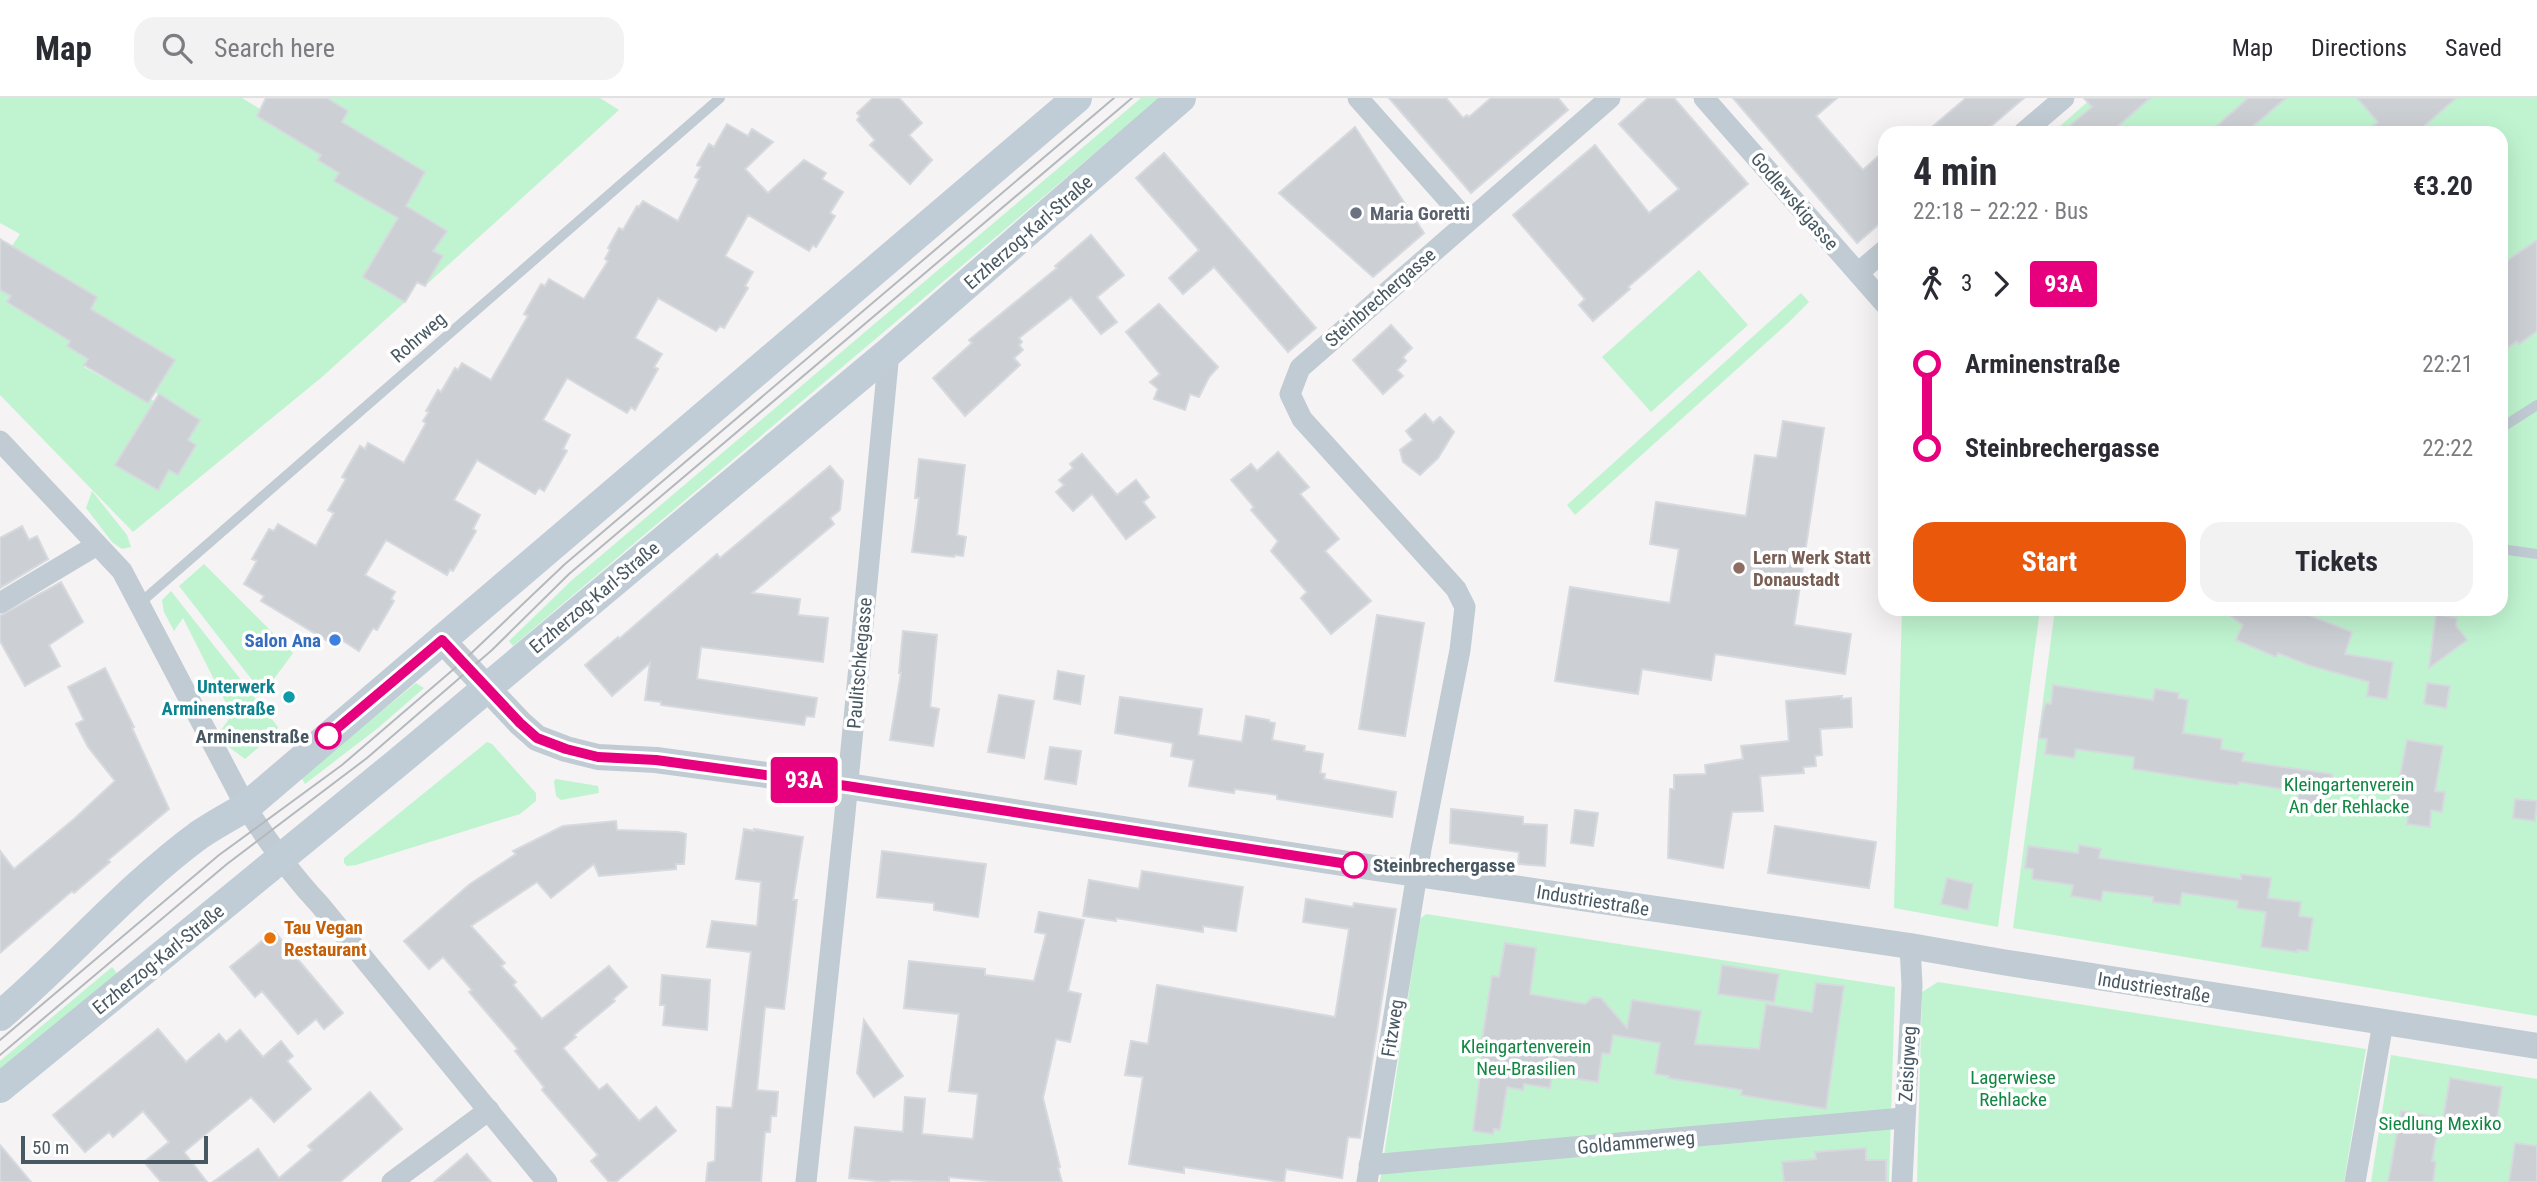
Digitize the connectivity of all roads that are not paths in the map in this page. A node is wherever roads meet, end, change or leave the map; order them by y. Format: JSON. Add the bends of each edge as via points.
{"nodes":[{"id":1,"x":720,"y":98,"type":"edge"},
{"id":2,"x":1077,"y":98,"type":"edge"},
{"id":3,"x":1181,"y":98,"type":"edge"},
{"id":4,"x":1358,"y":98,"type":"edge"},
{"id":5,"x":1611,"y":98,"type":"edge"},
{"id":6,"x":1704,"y":98,"type":"edge"},
{"id":7,"x":2064,"y":98,"type":"edge"},
{"id":8,"x":2031,"y":126,"type":"edge"},
{"id":9,"x":1467,"y":221,"type":"junction"},
{"id":10,"x":1878,"y":256,"type":"edge"},
{"id":11,"x":1858,"y":273,"type":"junction"},
{"id":12,"x":1878,"y":296,"type":"edge"},
{"id":13,"x":889,"y":352,"type":"junction"},
{"id":14,"x":2537,"y":405,"type":"edge"},
{"id":15,"x":2508,"y":424,"type":"edge"},
{"id":16,"x":0,"y":441,"type":"edge"},
{"id":17,"x":97,"y":545,"type":"junction"},
{"id":18,"x":2508,"y":550,"type":"edge"},
{"id":19,"x":2537,"y":554,"type":"edge"},
{"id":20,"x":0,"y":603,"type":"edge"},
{"id":21,"x":140,"y":603,"type":"junction"},
{"id":22,"x":442,"y":640,"type":"junction"},
{"id":23,"x":486,"y":688,"type":"junction"},
{"id":24,"x":847,"y":786,"type":"junction"},
{"id":25,"x":246,"y":807,"type":"junction"},
{"id":26,"x":281,"y":858,"type":"junction"},
{"id":27,"x":1418,"y":873,"type":"junction"},
{"id":28,"x":1910,"y":946,"type":"junction"},
{"id":29,"x":0,"y":1016,"type":"edge"},
{"id":30,"x":2383,"y":1023,"type":"junction"},
{"id":31,"x":2537,"y":1046,"type":"edge"},
{"id":32,"x":0,"y":1088,"type":"edge"},
{"id":33,"x":489,"y":1110,"type":"junction"},
{"id":34,"x":1903,"y":1118,"type":"junction"},
{"id":35,"x":1368,"y":1174,"type":"edge"},
{"id":36,"x":392,"y":1182,"type":"edge"},
{"id":37,"x":547,"y":1182,"type":"edge"},
{"id":38,"x":806,"y":1182,"type":"edge"},
{"id":39,"x":1902,"y":1182,"type":"edge"},
{"id":40,"x":2355,"y":1182,"type":"edge"}],
"edges":[{"from":1,"to":21,"type":"lane","name":"Rohrweg"},
{"from":2,"to":22,"type":"main road"},
{"from":3,"to":13,"type":"main road","name":"Erzherzog-Karl-Straße"},
{"from":4,"to":9,"type":"street"},
{"from":5,"to":9,"type":"street","name":"Steinbrechergasse"},
{"from":6,"to":11,"type":"street","name":"Godlewskigasse"},
{"from":7,"to":8,"type":"street"},
{"from":9,"to":27,"type":"street","name":"Steinbrechergasse","via":[[1300,368],[1290,394],[1302,419],[1456,589],[1465,607]]},
{"from":10,"to":11,"type":"street"},
{"from":11,"to":12,"type":"street","name":"Godlewskigasse"},
{"from":13,"to":23,"type":"main road","name":"Erzherzog-Karl-Straße"},
{"from":13,"to":24,"type":"street","name":"Paulitschkegasse"},
{"from":14,"to":15,"type":"lane"},
{"from":16,"to":17,"type":"street"},
{"from":17,"to":20,"type":"street"},
{"from":17,"to":21,"type":"street","via":[[122,571]]},
{"from":18,"to":19,"type":"lane"},
{"from":21,"to":25,"type":"street"},
{"from":22,"to":23,"type":"street","name":"Industriestraße"},
{"from":22,"to":25,"type":"main road"},
{"from":23,"to":24,"type":"street","name":"Industriestraße","via":[[537,738],[566,749],[598,757],[656,760]]},
{"from":23,"to":26,"type":"main road","name":"Erzherzog-Karl-Straße"},
{"from":24,"to":27,"type":"street","name":"Industriestraße"},
{"from":24,"to":38,"type":"street","name":"Paulitschkegasse"},
{"from":25,"to":26,"type":"street"},
{"from":25,"to":29,"type":"main road","via":[[200,835],[117,905]]},
{"from":26,"to":32,"type":"main road","name":"Erzherzog-Karl-Straße"},
{"from":26,"to":33,"type":"street"},
{"from":27,"to":28,"type":"street","name":"Industriestraße"},
{"from":27,"to":35,"type":"street","name":"Fitzweg"},
{"from":28,"to":30,"type":"street","name":"Industriestraße"},
{"from":28,"to":34,"type":"street","name":"Zeisigweg","via":[[1912,985]]},
{"from":30,"to":31,"type":"street","name":"Industriestraße"},
{"from":30,"to":40,"type":"street"},
{"from":33,"to":36,"type":"street"},
{"from":33,"to":37,"type":"street"},
{"from":34,"to":35,"type":"street","name":"Goldammerweg"},
{"from":34,"to":39,"type":"street","name":"Zeisigweg"}]}
